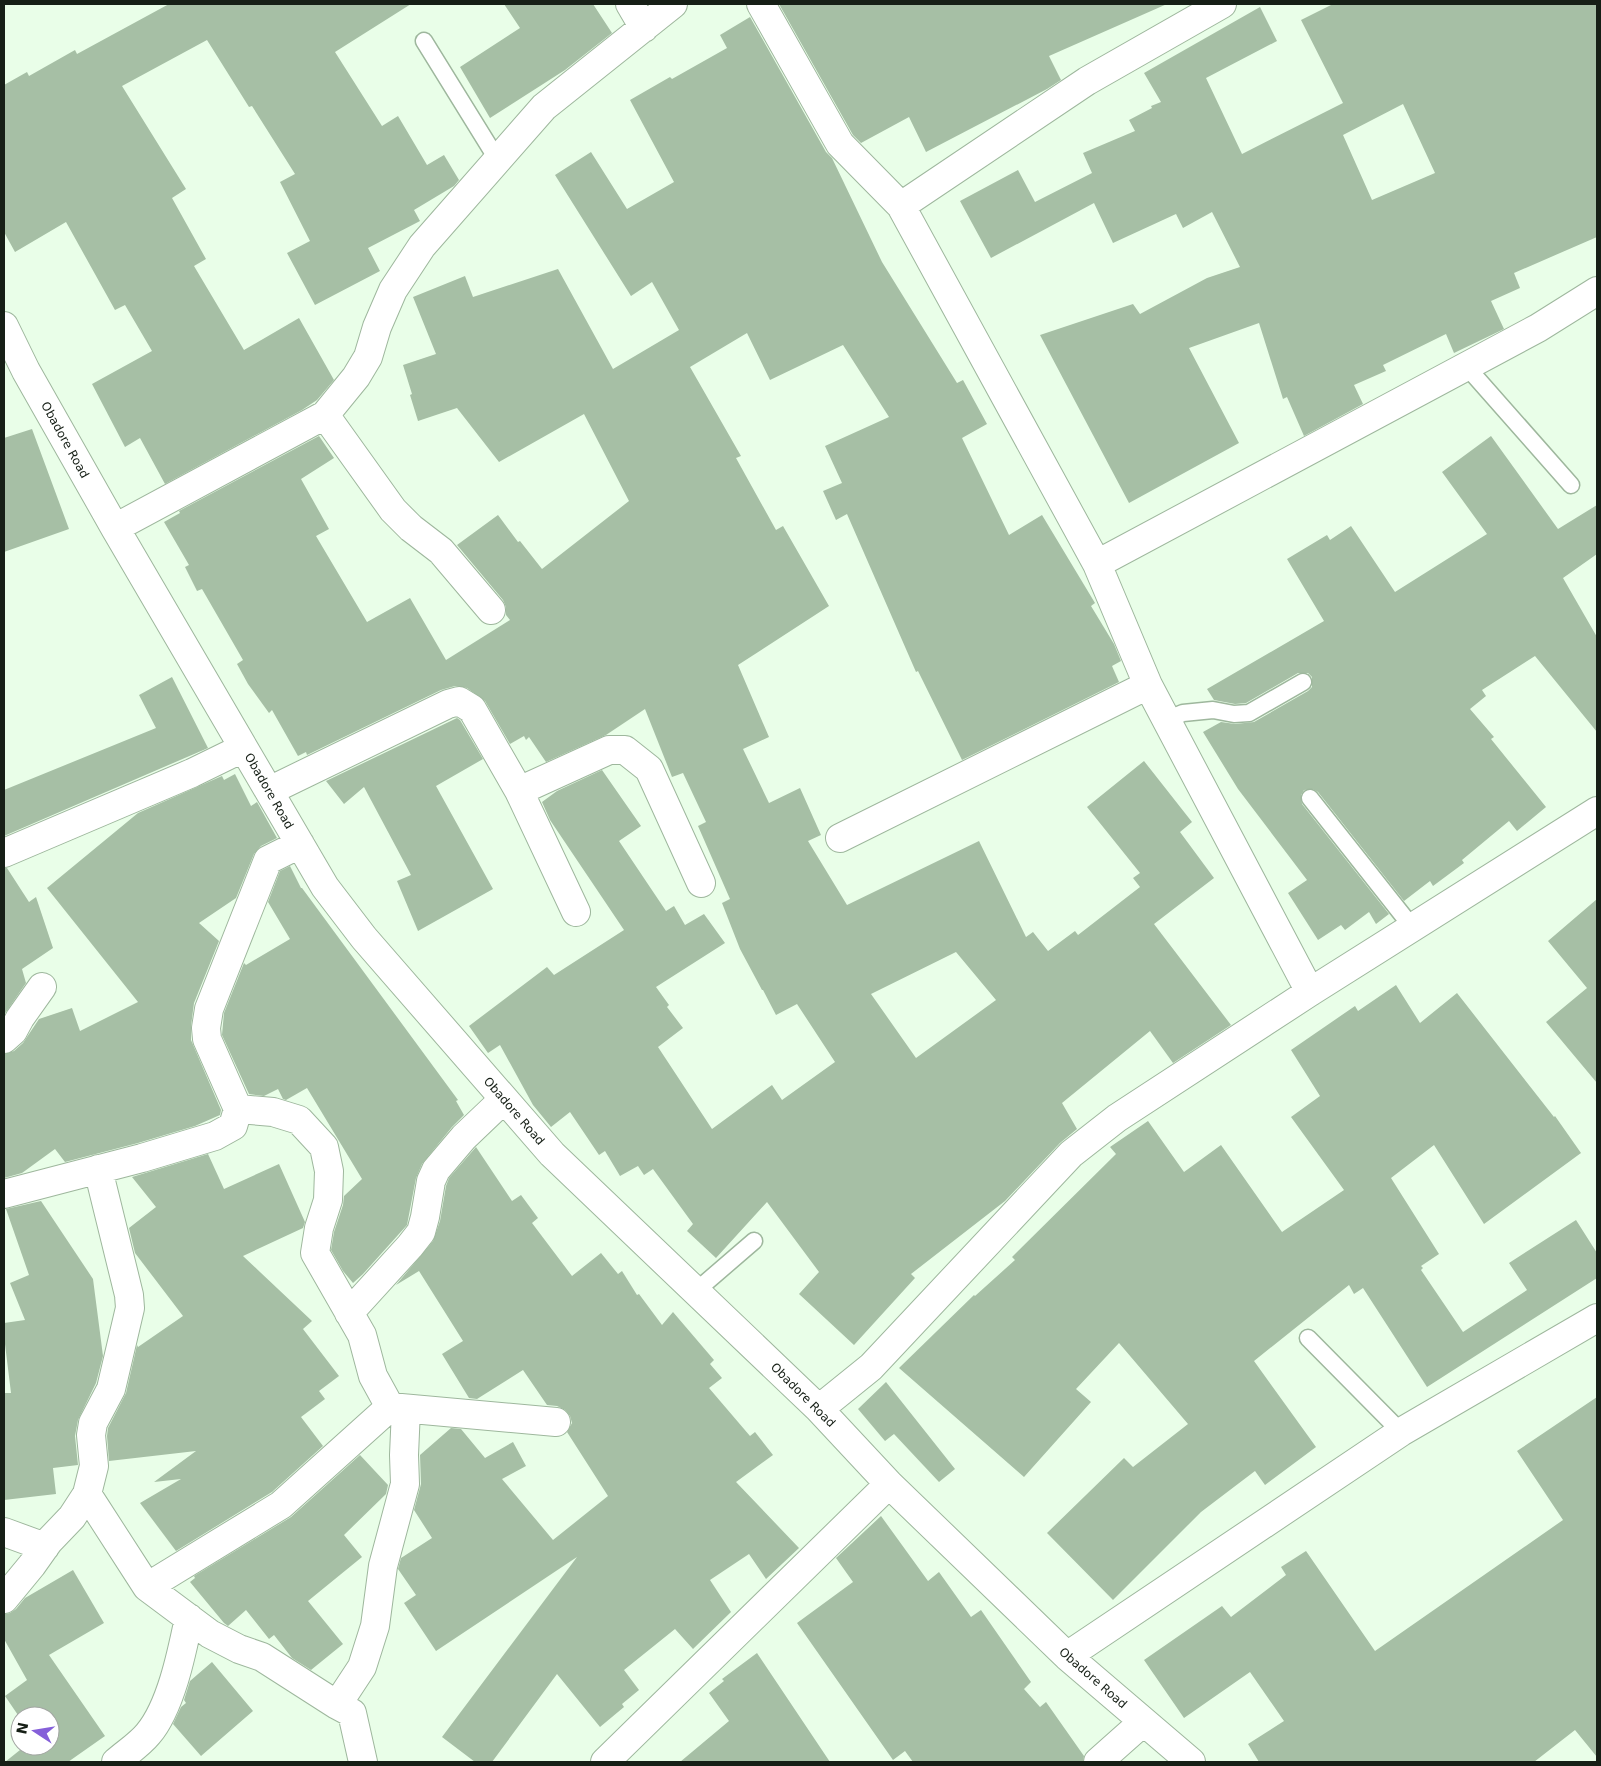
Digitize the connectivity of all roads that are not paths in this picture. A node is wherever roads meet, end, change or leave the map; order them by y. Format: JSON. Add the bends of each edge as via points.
{"nodes":[{"id":1,"x":630,"y":4,"type":"edge"},
{"id":2,"x":673,"y":4,"type":"edge"},
{"id":3,"x":761,"y":4,"type":"edge"},
{"id":4,"x":1222,"y":4,"type":"edge"},
{"id":5,"x":644,"y":28,"type":"junction"},
{"id":6,"x":424,"y":41,"type":"dead end"},
{"id":7,"x":498,"y":159,"type":"junction"},
{"id":8,"x":901,"y":206,"type":"junction"},
{"id":9,"x":1597,"y":291,"type":"edge"},
{"id":10,"x":4,"y":326,"type":"edge"},
{"id":11,"x":1466,"y":366,"type":"junction"},
{"id":12,"x":325,"y":415,"type":"junction"},
{"id":13,"x":1571,"y":485,"type":"dead end"},
{"id":14,"x":115,"y":528,"type":"junction"},
{"id":15,"x":1097,"y":564,"type":"junction"},
{"id":16,"x":491,"y":610,"type":"dead end"},
{"id":17,"x":1304,"y":682,"type":"dead end"},
{"id":18,"x":1148,"y":685,"type":"junction"},
{"id":19,"x":1166,"y":720,"type":"junction"},
{"id":20,"x":243,"y":748,"type":"junction"},
{"id":21,"x":268,"y":791,"type":"junction"},
{"id":22,"x":519,"y":791,"type":"junction"},
{"id":23,"x":1310,"y":798,"type":"dead end"},
{"id":24,"x":1597,"y":811,"type":"edge"},
{"id":25,"x":840,"y":838,"type":"dead end"},
{"id":26,"x":300,"y":844,"type":"junction"},
{"id":27,"x":4,"y":853,"type":"edge"},
{"id":28,"x":701,"y":883,"type":"dead end"},
{"id":29,"x":576,"y":912,"type":"dead end"},
{"id":30,"x":1412,"y":927,"type":"junction"},
{"id":31,"x":42,"y":987,"type":"dead end"},
{"id":32,"x":1310,"y":992,"type":"junction"},
{"id":33,"x":4,"y":1039,"type":"edge"},
{"id":34,"x":504,"y":1099,"type":"junction"},
{"id":35,"x":238,"y":1109,"type":"junction"},
{"id":36,"x":98,"y":1169,"type":"junction"},
{"id":37,"x":4,"y":1194,"type":"edge"},
{"id":38,"x":754,"y":1241,"type":"dead end"},
{"id":39,"x":696,"y":1291,"type":"junction"},
{"id":40,"x":349,"y":1313,"type":"junction"},
{"id":41,"x":1597,"y":1318,"type":"edge"},
{"id":42,"x":1308,"y":1338,"type":"dead end"},
{"id":43,"x":398,"y":1408,"type":"junction"},
{"id":44,"x":819,"y":1409,"type":"junction"},
{"id":45,"x":556,"y":1422,"type":"dead end"},
{"id":46,"x":1401,"y":1432,"type":"junction"},
{"id":47,"x":889,"y":1484,"type":"junction"},
{"id":48,"x":87,"y":1494,"type":"junction"},
{"id":49,"x":4,"y":1532,"type":"edge"},
{"id":50,"x":45,"y":1547,"type":"junction"},
{"id":51,"x":147,"y":1588,"type":"junction"},
{"id":52,"x":4,"y":1599,"type":"edge"},
{"id":53,"x":188,"y":1618,"type":"junction"},
{"id":54,"x":1067,"y":1656,"type":"junction"},
{"id":55,"x":337,"y":1705,"type":"junction"},
{"id":56,"x":1143,"y":1722,"type":"junction"},
{"id":57,"x":116,"y":1762,"type":"edge"},
{"id":58,"x":363,"y":1762,"type":"edge"},
{"id":59,"x":605,"y":1762,"type":"edge"},
{"id":60,"x":1098,"y":1762,"type":"edge"},
{"id":61,"x":1191,"y":1762,"type":"edge"}],
"edges":[{"from":1,"to":5,"type":"street"},
{"from":2,"to":5,"type":"street"},
{"from":3,"to":8,"type":"street","via":[[840,144]]},
{"from":4,"to":8,"type":"street","via":[[1087,81]]},
{"from":5,"to":7,"type":"street","via":[[544,107]]},
{"from":6,"to":7,"type":"lane"},
{"from":7,"to":12,"type":"street","via":[[422,246],[393,290],[376,327],[368,357]]},
{"from":8,"to":15,"type":"street"},
{"from":9,"to":11,"type":"street","via":[[1538,328]]},
{"from":10,"to":14,"type":"street","name":"Obadore Road"},
{"from":11,"to":13,"type":"lane"},
{"from":11,"to":15,"type":"street"},
{"from":12,"to":14,"type":"street"},
{"from":12,"to":16,"type":"street","via":[[393,510],[441,551]]},
{"from":14,"to":20,"type":"street","name":"Obadore Road"},
{"from":15,"to":18,"type":"street"},
{"from":17,"to":19,"type":"lane","via":[[1249,713],[1213,710],[1182,713]]},
{"from":18,"to":19,"type":"street"},
{"from":18,"to":25,"type":"street"},
{"from":19,"to":32,"type":"street"},
{"from":20,"to":21,"type":"street","name":"Obadore Road"},
{"from":20,"to":27,"type":"street"},
{"from":21,"to":22,"type":"street","via":[[459,701],[472,709]]},
{"from":21,"to":26,"type":"street","name":"Obadore Road"},
{"from":22,"to":28,"type":"street","via":[[609,750],[625,750],[649,769]]},
{"from":22,"to":29,"type":"street"},
{"from":23,"to":30,"type":"lane"},
{"from":24,"to":30,"type":"street"},
{"from":26,"to":34,"type":"street","name":"Obadore Road","via":[[325,887],[364,938]]},
{"from":26,"to":35,"type":"street","via":[[268,860],[209,1010],[207,1039]]},
{"from":30,"to":32,"type":"street"},
{"from":31,"to":33,"type":"street","via":[[13,1031]]},
{"from":32,"to":44,"type":"street","via":[[1117,1118],[1070,1154],[871,1367]]},
{"from":34,"to":39,"type":"street","name":"Obadore Road","via":[[552,1154]]},
{"from":34,"to":40,"type":"street","via":[[464,1137],[436,1170],[421,1232]]},
{"from":35,"to":36,"type":"street","via":[[233,1126],[215,1136]]},
{"from":35,"to":40,"type":"street","via":[[273,1112],[299,1120],[324,1147],[329,1170],[328,1200],[315,1253]]},
{"from":36,"to":37,"type":"street"},
{"from":36,"to":48,"type":"street","via":[[124,1269],[130,1308],[111,1389],[93,1423],[94,1466]]},
{"from":38,"to":39,"type":"lane"},
{"from":39,"to":44,"type":"street","name":"Obadore Road"},
{"from":40,"to":43,"type":"street","via":[[362,1335],[373,1376]]},
{"from":41,"to":46,"type":"street"},
{"from":42,"to":46,"type":"lane"},
{"from":43,"to":45,"type":"street"},
{"from":43,"to":51,"type":"street","via":[[281,1505]]},
{"from":43,"to":55,"type":"street","via":[[405,1484],[383,1566],[375,1626],[362,1667]]},
{"from":44,"to":47,"type":"street","name":"Obadore Road"},
{"from":46,"to":54,"type":"street"},
{"from":47,"to":54,"type":"street","name":"Obadore Road"},
{"from":47,"to":59,"type":"street"},
{"from":48,"to":50,"type":"street"},
{"from":48,"to":51,"type":"street"},
{"from":49,"to":50,"type":"street"},
{"from":50,"to":52,"type":"street"},
{"from":51,"to":53,"type":"street"},
{"from":53,"to":55,"type":"street","via":[[210,1634],[262,1657]]},
{"from":53,"to":57,"type":"street","via":[[180,1664],[162,1711],[148,1734]]},
{"from":54,"to":56,"type":"street","name":"Obadore Road"},
{"from":55,"to":58,"type":"street","via":[[352,1713]]},
{"from":56,"to":60,"type":"street"},
{"from":56,"to":61,"type":"street","name":"Obadore Road"}]}
